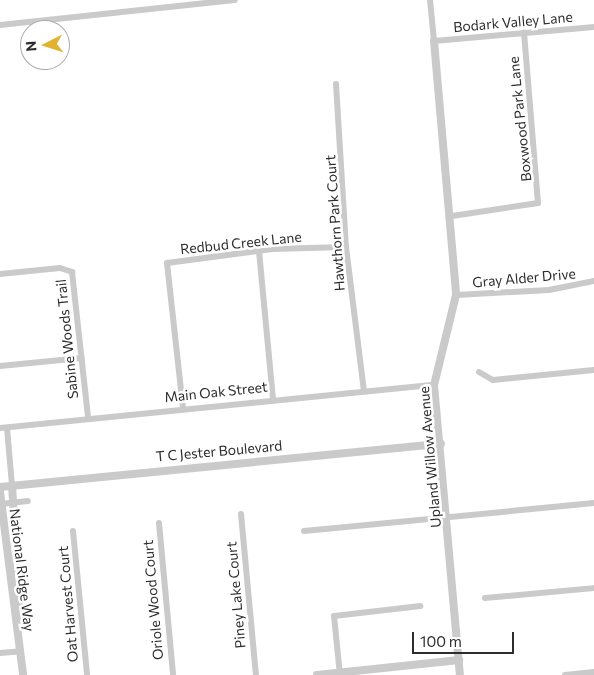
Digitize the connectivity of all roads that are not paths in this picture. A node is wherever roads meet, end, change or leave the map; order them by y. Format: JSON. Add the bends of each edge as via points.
{"nodes":[{"id":1,"x":235,"y":0,"type":"edge"},
{"id":2,"x":430,"y":0,"type":"edge"},
{"id":3,"x":0,"y":25,"type":"edge"},
{"id":4,"x":594,"y":27,"type":"edge"},
{"id":5,"x":524,"y":33,"type":"junction"},
{"id":6,"x":434,"y":41,"type":"junction"},
{"id":7,"x":336,"y":84,"type":"dead end"},
{"id":8,"x":452,"y":216,"type":"junction"},
{"id":9,"x":346,"y":247,"type":"junction"},
{"id":10,"x":259,"y":251,"type":"junction"},
{"id":11,"x":0,"y":274,"type":"edge"},
{"id":12,"x":594,"y":281,"type":"edge"},
{"id":13,"x":456,"y":295,"type":"junction"},
{"id":14,"x":82,"y":358,"type":"junction"},
{"id":15,"x":0,"y":366,"type":"edge"},
{"id":16,"x":594,"y":370,"type":"edge"},
{"id":17,"x":479,"y":372,"type":"dead end"},
{"id":18,"x":434,"y":385,"type":"junction"},
{"id":19,"x":364,"y":391,"type":"junction"},
{"id":20,"x":273,"y":399,"type":"junction"},
{"id":21,"x":183,"y":408,"type":"junction"},
{"id":22,"x":88,"y":417,"type":"junction"},
{"id":23,"x":3,"y":428,"type":"edge"},
{"id":24,"x":442,"y":444,"type":"junction"},
{"id":25,"x":12,"y":485,"type":"junction"},
{"id":26,"x":0,"y":487,"type":"edge"},
{"id":27,"x":0,"y":492,"type":"edge"},
{"id":28,"x":28,"y":501,"type":"dead end"},
{"id":29,"x":13,"y":502,"type":"junction"},
{"id":30,"x":594,"y":503,"type":"edge"},
{"id":31,"x":1,"y":504,"type":"edge"},
{"id":32,"x":241,"y":514,"type":"dead end"},
{"id":33,"x":448,"y":517,"type":"junction"},
{"id":34,"x":159,"y":523,"type":"dead end"},
{"id":35,"x":73,"y":531,"type":"dead end"},
{"id":36,"x":304,"y":531,"type":"dead end"},
{"id":37,"x":594,"y":588,"type":"edge"},
{"id":38,"x":485,"y":598,"type":"dead end"},
{"id":39,"x":420,"y":606,"type":"dead end"},
{"id":40,"x":21,"y":651,"type":"junction"},
{"id":41,"x":0,"y":653,"type":"edge"},
{"id":42,"x":459,"y":660,"type":"junction"},
{"id":43,"x":594,"y":672,"type":"edge"},
{"id":44,"x":340,"y":674,"type":"edge"},
{"id":45,"x":23,"y":675,"type":"edge"},
{"id":46,"x":87,"y":675,"type":"edge"},
{"id":47,"x":173,"y":675,"type":"edge"},
{"id":48,"x":256,"y":675,"type":"edge"},
{"id":49,"x":318,"y":675,"type":"edge"},
{"id":50,"x":460,"y":675,"type":"edge"},
{"id":51,"x":565,"y":675,"type":"edge"}],
"edges":[{"from":1,"to":3,"type":"street"},
{"from":2,"to":6,"type":"street","name":"Upland Willow Avenue"},
{"from":4,"to":5,"type":"street","name":"Bodark Valley Lane"},
{"from":5,"to":6,"type":"street","name":"Bodark Valley Lane"},
{"from":5,"to":8,"type":"street","name":"Boxwood Park Lane","via":[[538,203]]},
{"from":6,"to":8,"type":"street","name":"Upland Willow Avenue"},
{"from":7,"to":9,"type":"street","name":"Hawthorn Park Court"},
{"from":8,"to":13,"type":"street","name":"Upland Willow Avenue"},
{"from":9,"to":10,"type":"street","name":"Redbud Creek Lane"},
{"from":9,"to":19,"type":"street","name":"Hawthorn Park Court"},
{"from":10,"to":20,"type":"street"},
{"from":10,"to":21,"type":"street","name":"Redbud Creek Lane","via":[[168,263]]},
{"from":11,"to":14,"type":"street","name":"Sabine Woods Trail","via":[[60,268],[72,272]]},
{"from":12,"to":13,"type":"street","name":"Gray Alder Drive","via":[[539,291]]},
{"from":13,"to":18,"type":"street","name":"Upland Willow Avenue"},
{"from":14,"to":15,"type":"street"},
{"from":14,"to":22,"type":"street","name":"Sabine Woods Trail"},
{"from":16,"to":17,"type":"street","via":[[493,380]]},
{"from":18,"to":19,"type":"street","name":"Main Oak Street"},
{"from":18,"to":24,"type":"street","name":"Upland Willow Avenue"},
{"from":19,"to":20,"type":"street","name":"Main Oak Street"},
{"from":20,"to":21,"type":"street","name":"Main Oak Street"},
{"from":21,"to":22,"type":"street","name":"Main Oak Street"},
{"from":22,"to":23,"type":"street","name":"Main Oak Street"},
{"from":23,"to":25,"type":"street","name":"National Ridge Way"},
{"from":24,"to":25,"type":"street","name":"T C Jester Boulevard"},
{"from":24,"to":33,"type":"street","name":"Upland Willow Avenue"},
{"from":25,"to":26,"type":"street","name":"T C Jester Boulevard"},
{"from":25,"to":29,"type":"street","name":"National Ridge Way"},
{"from":27,"to":31,"type":"street","name":"National Ridge Way"},
{"from":28,"to":29,"type":"street"},
{"from":29,"to":31,"type":"street"},
{"from":29,"to":40,"type":"street","name":"National Ridge Way"},
{"from":30,"to":33,"type":"street"},
{"from":31,"to":40,"type":"street","name":"National Ridge Way"},
{"from":32,"to":48,"type":"street","name":"Piney Lake Court"},
{"from":33,"to":36,"type":"street"},
{"from":33,"to":42,"type":"street","name":"Upland Willow Avenue"},
{"from":34,"to":47,"type":"street","name":"Oriole Wood Court"},
{"from":35,"to":46,"type":"street","name":"Oat Harvest Court"},
{"from":37,"to":38,"type":"street"},
{"from":39,"to":44,"type":"street","via":[[334,616]]},
{"from":40,"to":41,"type":"street"},
{"from":40,"to":45,"type":"street","name":"National Ridge Way"},
{"from":42,"to":44,"type":"street"},
{"from":42,"to":50,"type":"street","name":"Upland Willow Avenue"},
{"from":43,"to":51,"type":"street"},
{"from":44,"to":49,"type":"street"}]}
